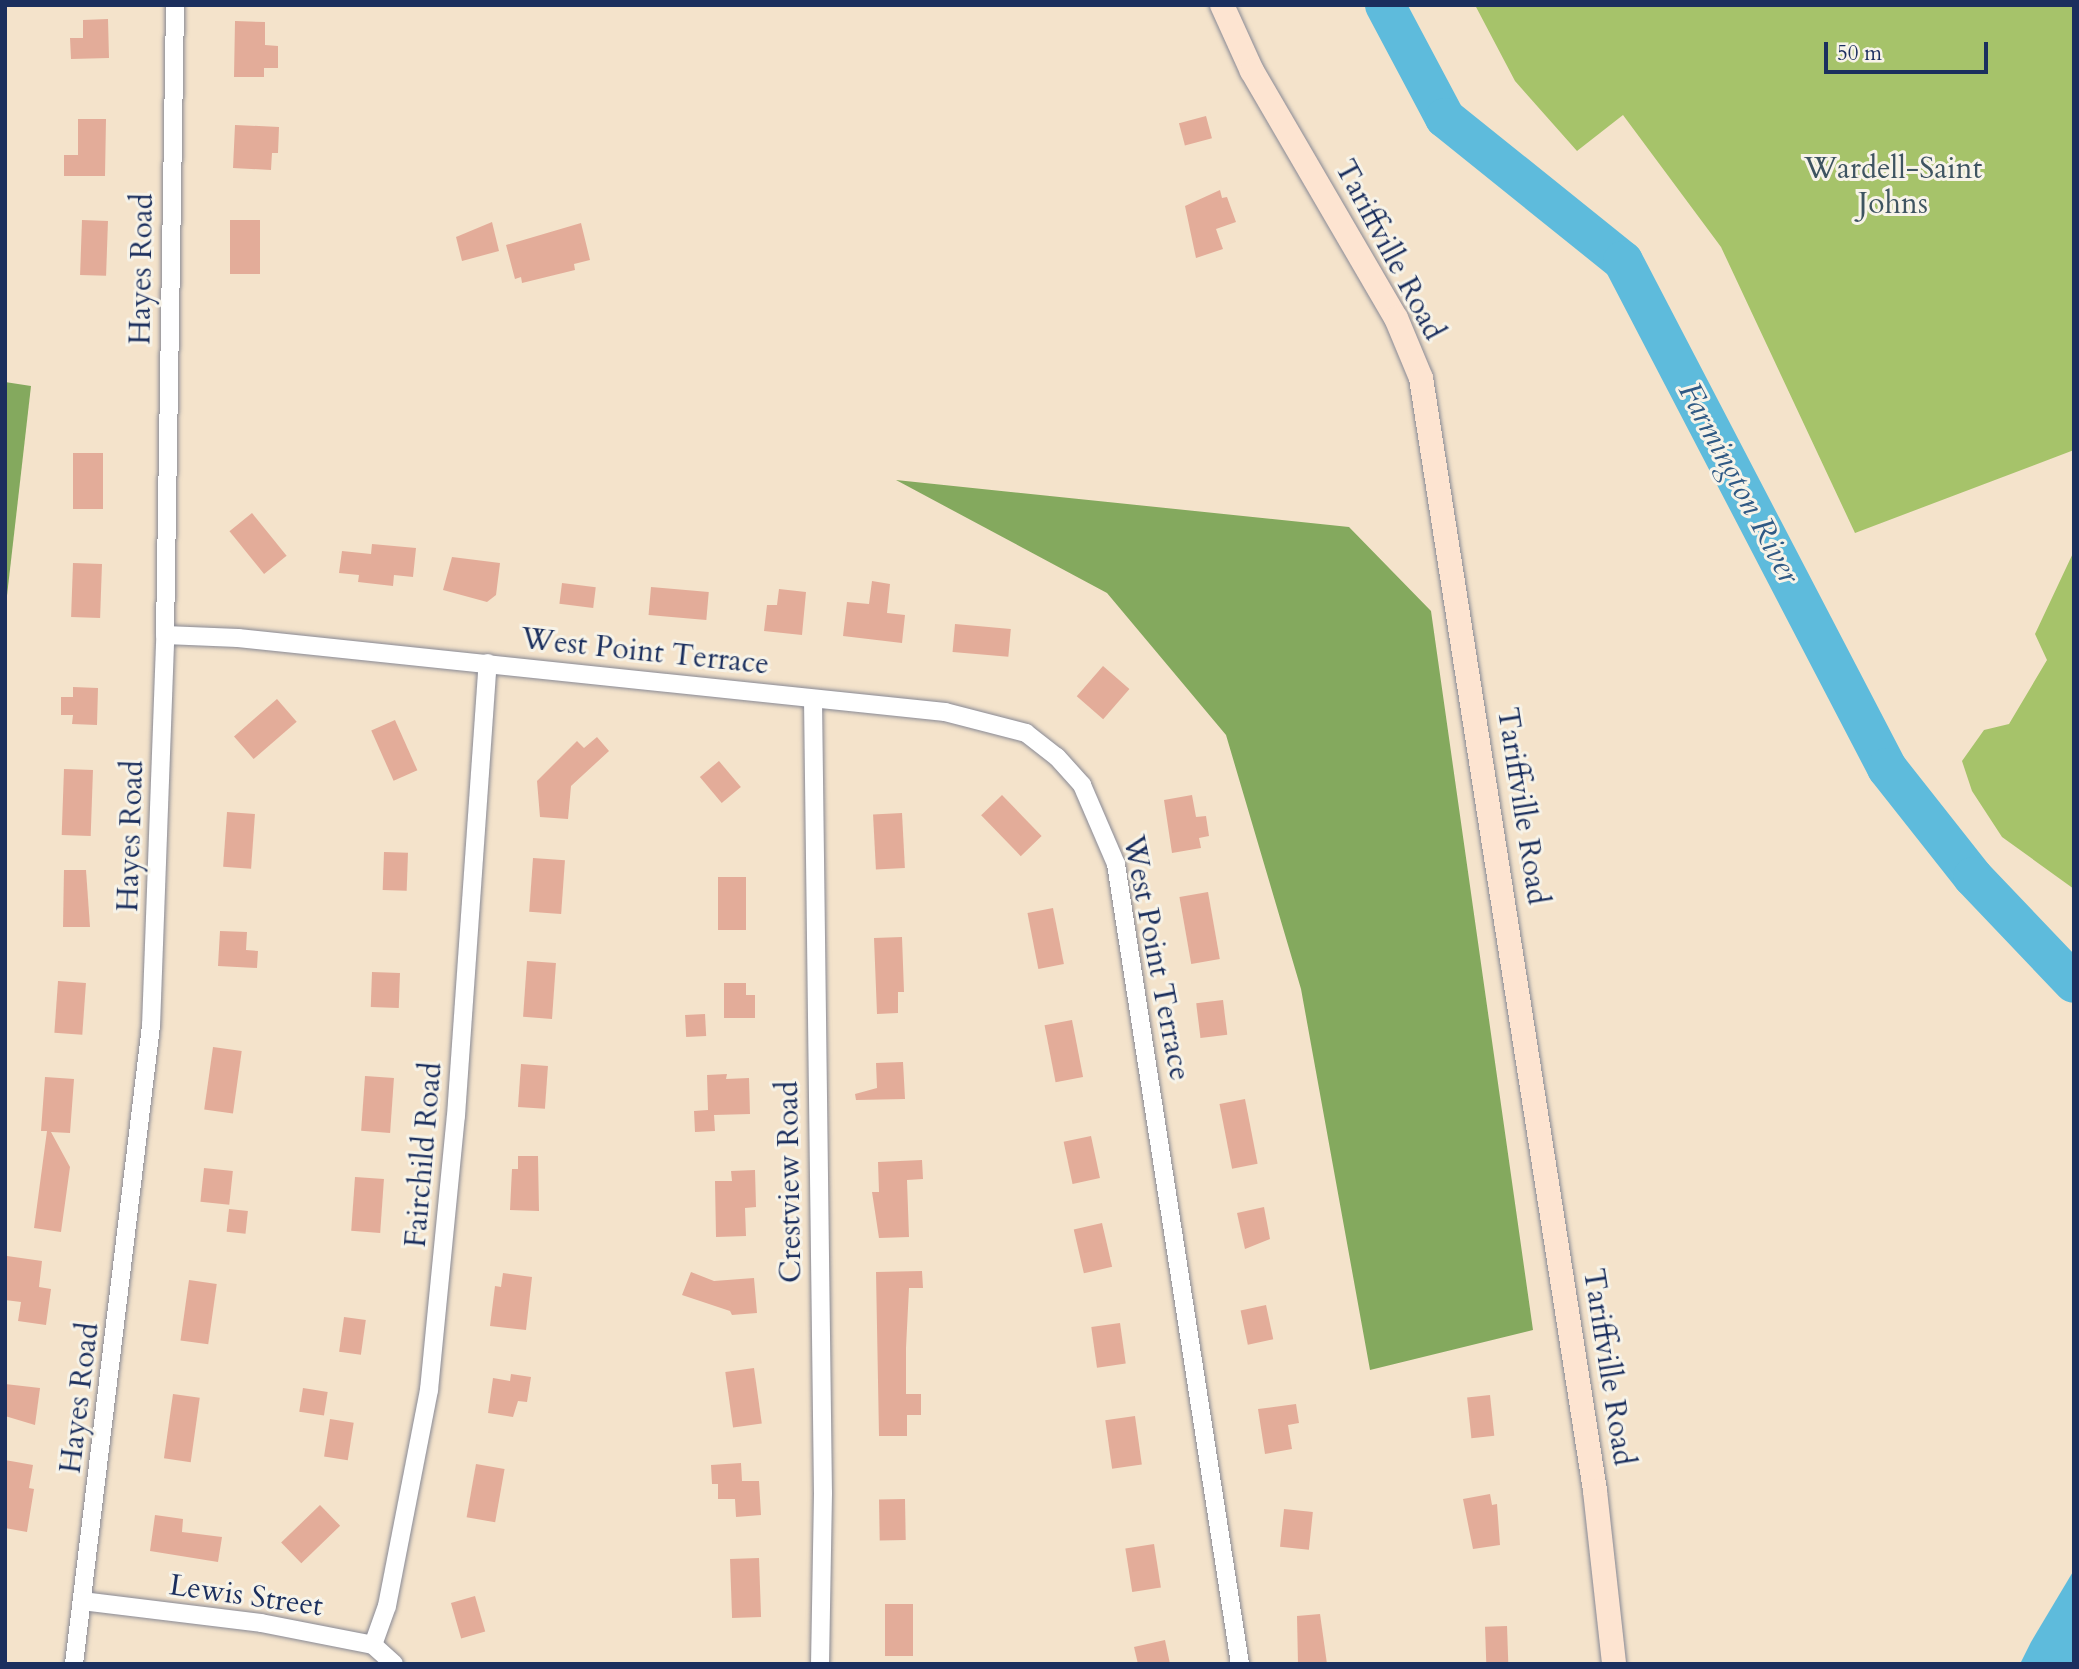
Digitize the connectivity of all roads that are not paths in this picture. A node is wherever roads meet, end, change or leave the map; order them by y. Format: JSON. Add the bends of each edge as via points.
{"nodes":[{"id":1,"x":175,"y":5,"type":"edge"},
{"id":2,"x":1223,"y":5,"type":"edge"},
{"id":3,"x":165,"y":635,"type":"junction"},
{"id":4,"x":488,"y":663,"type":"junction"},
{"id":5,"x":813,"y":699,"type":"junction"},
{"id":6,"x":82,"y":1601,"type":"junction"},
{"id":7,"x":373,"y":1645,"type":"junction"},
{"id":8,"x":74,"y":1664,"type":"edge"},
{"id":9,"x":394,"y":1664,"type":"edge"},
{"id":10,"x":820,"y":1664,"type":"edge"},
{"id":11,"x":1240,"y":1664,"type":"edge"},
{"id":12,"x":1614,"y":1664,"type":"edge"}],
"edges":[{"from":1,"to":3,"type":"street","name":"Hayes Road"},
{"from":2,"to":12,"type":"main road","name":"Tariffville Road","via":[[1252,71],[1396,318],[1421,378],[1595,1491]]},
{"from":3,"to":4,"type":"street","name":"West Point Terrace"},
{"from":3,"to":6,"type":"street","name":"Hayes Road","via":[[151,1026]]},
{"from":4,"to":5,"type":"street","name":"West Point Terrace"},
{"from":4,"to":7,"type":"street","name":"Fairchild Road","via":[[456,1116],[429,1390],[387,1606]]},
{"from":5,"to":10,"type":"street","name":"Crestview Road","via":[[823,1493]]},
{"from":5,"to":11,"type":"street","name":"West Point Terrace","via":[[945,712],[1026,733],[1057,757],[1082,785],[1101,821],[1116,864],[1125,916]]},
{"from":6,"to":7,"type":"street","name":"Lewis Street","via":[[261,1623]]},
{"from":6,"to":8,"type":"street","name":"Hayes Road"},
{"from":7,"to":9,"type":"street"}]}
